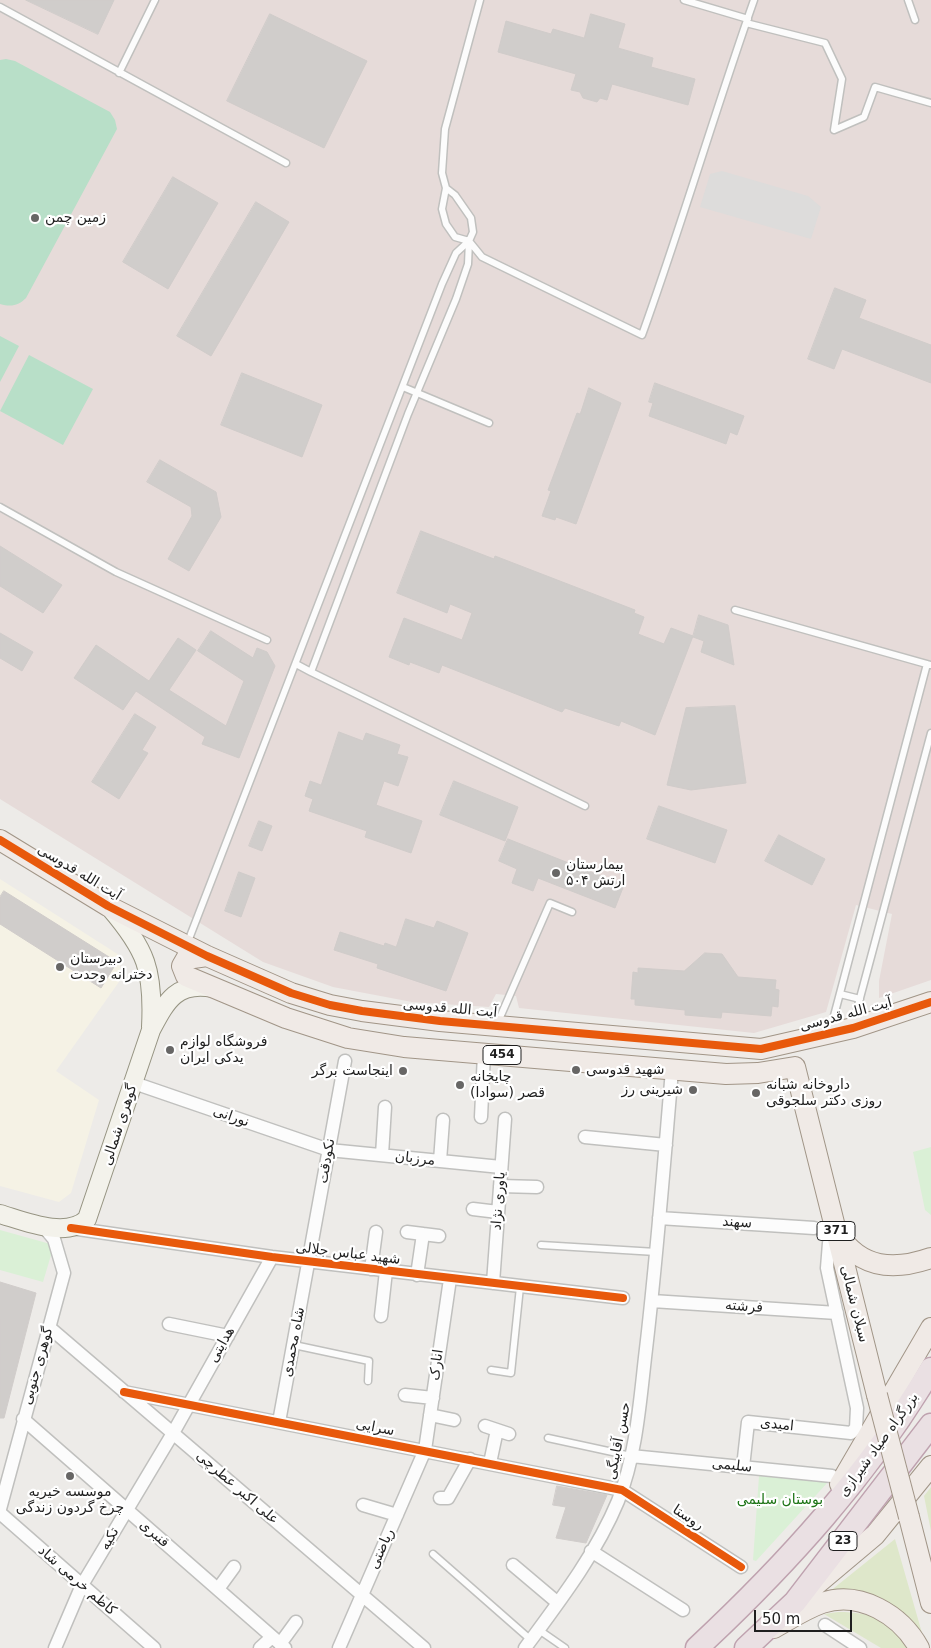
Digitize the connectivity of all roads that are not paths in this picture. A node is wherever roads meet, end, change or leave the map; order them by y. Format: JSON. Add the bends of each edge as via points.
{"nodes":[{"id":1,"x":155,"y":0,"type":"edge"},
{"id":2,"x":480,"y":0,"type":"edge"},
{"id":3,"x":684,"y":0,"type":"edge"},
{"id":4,"x":754,"y":0,"type":"edge"},
{"id":5,"x":908,"y":0,"type":"edge"},
{"id":6,"x":0,"y":7,"type":"edge"},
{"id":7,"x":915,"y":20,"type":"dead end"},
{"id":8,"x":747,"y":21,"type":"junction"},
{"id":9,"x":120,"y":73,"type":"junction"},
{"id":10,"x":931,"y":103,"type":"edge"},
{"id":11,"x":286,"y":163,"type":"dead end"},
{"id":12,"x":446,"y":188,"type":"junction"},
{"id":13,"x":469,"y":241,"type":"junction"},
{"id":14,"x":403,"y":387,"type":"junction"},
{"id":15,"x":417,"y":393,"type":"junction"},
{"id":16,"x":489,"y":424,"type":"dead end"},
{"id":17,"x":0,"y":508,"type":"edge"},
{"id":18,"x":735,"y":610,"type":"dead end"},
{"id":19,"x":267,"y":640,"type":"dead end"},
{"id":20,"x":296,"y":664,"type":"junction"},
{"id":21,"x":929,"y":665,"type":"edge"},
{"id":22,"x":311,"y":672,"type":"junction"},
{"id":23,"x":931,"y":733,"type":"edge"},
{"id":24,"x":585,"y":806,"type":"dead end"},
{"id":25,"x":0,"y":840,"type":"edge"},
{"id":26,"x":108,"y":906,"type":"junction"},
{"id":27,"x":572,"y":912,"type":"dead end"},
{"id":28,"x":187,"y":946,"type":"junction"},
{"id":29,"x":207,"y":956,"type":"junction"},
{"id":30,"x":218,"y":989,"type":"junction"},
{"id":31,"x":840,"y":994,"type":"junction"},
{"id":32,"x":860,"y":999,"type":"junction"},
{"id":33,"x":931,"y":1002,"type":"edge"},
{"id":34,"x":496,"y":1026,"type":"junction"},
{"id":35,"x":852,"y":1028,"type":"junction"},
{"id":36,"x":151,"y":1030,"type":"junction"},
{"id":37,"x":830,"y":1033,"type":"junction"},
{"id":38,"x":484,"y":1054,"type":"junction"},
{"id":39,"x":344,"y":1060,"type":"dead end"},
{"id":40,"x":795,"y":1067,"type":"joint"},
{"id":41,"x":672,"y":1070,"type":"junction"},
{"id":42,"x":134,"y":1083,"type":"junction"},
{"id":43,"x":385,"y":1107,"type":"dead end"},
{"id":44,"x":481,"y":1117,"type":"dead end"},
{"id":45,"x":505,"y":1119,"type":"dead end"},
{"id":46,"x":443,"y":1120,"type":"dead end"},
{"id":47,"x":585,"y":1137,"type":"dead end"},
{"id":48,"x":666,"y":1145,"type":"junction"},
{"id":49,"x":329,"y":1150,"type":"junction"},
{"id":50,"x":382,"y":1155,"type":"junction"},
{"id":51,"x":440,"y":1161,"type":"junction"},
{"id":52,"x":501,"y":1167,"type":"junction"},
{"id":53,"x":500,"y":1186,"type":"junction"},
{"id":54,"x":537,"y":1187,"type":"dead end"},
{"id":55,"x":472,"y":1208,"type":"dead end"},
{"id":56,"x":498,"y":1212,"type":"junction"},
{"id":57,"x":0,"y":1214,"type":"edge"},
{"id":58,"x":659,"y":1218,"type":"junction"},
{"id":59,"x":43,"y":1226,"type":"junction"},
{"id":60,"x":71,"y":1228,"type":"junction"},
{"id":61,"x":814,"y":1228,"type":"dead end"},
{"id":62,"x":836,"y":1230,"type":"junction"},
{"id":63,"x":376,"y":1232,"type":"dead end"},
{"id":64,"x":407,"y":1232,"type":"dead end"},
{"id":65,"x":423,"y":1234,"type":"junction"},
{"id":66,"x":439,"y":1236,"type":"dead end"},
{"id":67,"x":541,"y":1245,"type":"dead end"},
{"id":68,"x":656,"y":1252,"type":"junction"},
{"id":69,"x":272,"y":1257,"type":"junction"},
{"id":70,"x":931,"y":1258,"type":"edge"},
{"id":71,"x":310,"y":1261,"type":"junction"},
{"id":72,"x":371,"y":1269,"type":"junction"},
{"id":73,"x":386,"y":1271,"type":"junction"},
{"id":74,"x":417,"y":1275,"type":"junction"},
{"id":75,"x":450,"y":1279,"type":"junction"},
{"id":76,"x":493,"y":1283,"type":"junction"},
{"id":77,"x":520,"y":1286,"type":"junction"},
{"id":78,"x":623,"y":1298,"type":"dead end"},
{"id":79,"x":652,"y":1301,"type":"junction"},
{"id":80,"x":837,"y":1313,"type":"junction"},
{"id":81,"x":381,"y":1316,"type":"dead end"},
{"id":82,"x":169,"y":1324,"type":"dead end"},
{"id":83,"x":50,"y":1328,"type":"junction"},
{"id":84,"x":931,"y":1328,"type":"edge"},
{"id":85,"x":228,"y":1336,"type":"junction"},
{"id":86,"x":294,"y":1345,"type":"junction"},
{"id":87,"x":931,"y":1369,"type":"edge"},
{"id":88,"x":491,"y":1370,"type":"dead end"},
{"id":89,"x":368,"y":1381,"type":"dead end"},
{"id":90,"x":124,"y":1392,"type":"junction"},
{"id":91,"x":405,"y":1395,"type":"dead end"},
{"id":92,"x":433,"y":1398,"type":"junction"},
{"id":93,"x":189,"y":1404,"type":"junction"},
{"id":94,"x":430,"y":1415,"type":"junction"},
{"id":95,"x":23,"y":1420,"type":"junction"},
{"id":96,"x":454,"y":1420,"type":"dead end"},
{"id":97,"x":279,"y":1422,"type":"junction"},
{"id":98,"x":931,"y":1425,"type":"edge"},
{"id":99,"x":173,"y":1433,"type":"junction"},
{"id":100,"x":509,"y":1434,"type":"dead end"},
{"id":101,"x":548,"y":1438,"type":"dead end"},
{"id":102,"x":426,"y":1450,"type":"junction"},
{"id":103,"x":631,"y":1456,"type":"junction"},
{"id":104,"x":470,"y":1459,"type":"junction"},
{"id":105,"x":490,"y":1463,"type":"junction"},
{"id":106,"x":931,"y":1466,"type":"edge"},
{"id":107,"x":743,"y":1467,"type":"junction"},
{"id":108,"x":832,"y":1476,"type":"dead end"},
{"id":109,"x":622,"y":1490,"type":"junction"},
{"id":110,"x":440,"y":1498,"type":"dead end"},
{"id":111,"x":362,"y":1506,"type":"dead end"},
{"id":112,"x":0,"y":1509,"type":"edge"},
{"id":113,"x":126,"y":1510,"type":"junction"},
{"id":114,"x":0,"y":1514,"type":"edge"},
{"id":115,"x":397,"y":1515,"type":"junction"},
{"id":116,"x":803,"y":1541,"type":"junction"},
{"id":117,"x":591,"y":1551,"type":"junction"},
{"id":118,"x":432,"y":1554,"type":"dead end"},
{"id":119,"x":513,"y":1565,"type":"dead end"},
{"id":120,"x":741,"y":1567,"type":"dead end"},
{"id":121,"x":234,"y":1568,"type":"dead end"},
{"id":122,"x":82,"y":1585,"type":"junction"},
{"id":123,"x":218,"y":1589,"type":"junction"},
{"id":124,"x":362,"y":1595,"type":"junction"},
{"id":125,"x":795,"y":1602,"type":"junction"},
{"id":126,"x":558,"y":1603,"type":"junction"},
{"id":127,"x":931,"y":1603,"type":"edge"},
{"id":128,"x":683,"y":1610,"type":"dead end"},
{"id":129,"x":296,"y":1622,"type":"dead end"},
{"id":130,"x":825,"y":1625,"type":"dead end"},
{"id":131,"x":539,"y":1630,"type":"junction"},
{"id":132,"x":279,"y":1643,"type":"edge"},
{"id":133,"x":752,"y":1643,"type":"edge"},
{"id":134,"x":528,"y":1644,"type":"edge"},
{"id":135,"x":852,"y":1646,"type":"edge"},
{"id":136,"x":152,"y":1647,"type":"edge"},
{"id":137,"x":55,"y":1648,"type":"edge"},
{"id":138,"x":260,"y":1648,"type":"edge"},
{"id":139,"x":339,"y":1648,"type":"edge"},
{"id":140,"x":424,"y":1648,"type":"edge"},
{"id":141,"x":566,"y":1648,"type":"edge"},
{"id":142,"x":698,"y":1648,"type":"edge"},
{"id":143,"x":919,"y":1648,"type":"edge"}],
"edges":[{"from":1,"to":9,"type":"lane"},
{"from":2,"to":12,"type":"lane","via":[[445,129],[442,173]]},
{"from":3,"to":8,"type":"lane"},
{"from":4,"to":8,"type":"lane"},
{"from":5,"to":7,"type":"lane"},
{"from":6,"to":9,"type":"lane"},
{"from":8,"to":10,"type":"lane","via":[[825,43],[842,79],[834,130],[864,118],[874,87]]},
{"from":8,"to":13,"type":"lane","via":[[642,335],[482,256]]},
{"from":9,"to":11,"type":"lane"},
{"from":12,"to":13,"type":"lane","via":[[455,194],[471,218],[473,232]]},
{"from":12,"to":13,"type":"lane","via":[[442,209],[446,224],[455,238]]},
{"from":13,"to":14,"type":"lane","via":[[456,253]]},
{"from":13,"to":15,"type":"lane","via":[[468,264]]},
{"from":14,"to":15,"type":"lane"},
{"from":14,"to":20,"type":"lane"},
{"from":15,"to":16,"type":"lane"},
{"from":15,"to":22,"type":"lane"},
{"from":17,"to":19,"type":"lane","via":[[116,572]]},
{"from":18,"to":21,"type":"lane"},
{"from":20,"to":22,"type":"lane"},
{"from":20,"to":28,"type":"lane"},
{"from":21,"to":31,"type":"lane"},
{"from":22,"to":24,"type":"lane"},
{"from":23,"to":32,"type":"lane"},
{"from":25,"to":26,"type":"main road","name":"آیت الله قدوسی","number":"454"},
{"from":26,"to":28,"type":"main road","name":"آیت الله قدوسی","number":"454"},
{"from":26,"to":36,"type":"main road","name":"آیت الله قدوسی","number":"454","via":[[135,938],[148,968],[152,994]]},
{"from":27,"to":34,"type":"lane","via":[[550,903]]},
{"from":28,"to":29,"type":"main road","name":"آیت الله قدوسی","number":"454"},
{"from":29,"to":30,"type":"main road","via":[[186,959],[183,971],[186,976]]},
{"from":29,"to":34,"type":"main road","name":"آیت الله قدوسی","number":"454","via":[[291,993],[330,1005],[404,1018]]},
{"from":30,"to":36,"type":"main road","number":"454","via":[[196,987],[174,994]]},
{"from":30,"to":38,"type":"main road","number":"454","via":[[286,1018],[348,1038]]},
{"from":31,"to":32,"type":"lane"},
{"from":31,"to":37,"type":"lane"},
{"from":32,"to":35,"type":"lane"},
{"from":33,"to":35,"type":"main road","name":"آیت الله قدوسی","number":"454"},
{"from":34,"to":37,"type":"main road","name":"آیت الله قدوسی","number":"454","via":[[749,1049]]},
{"from":35,"to":37,"type":"main road","name":"آیت الله قدوسی","number":"454"},
{"from":36,"to":42,"type":"main road","name":"گوهری شمالی"},
{"from":38,"to":41,"type":"main road","number":"454"},
{"from":38,"to":44,"type":"street"},
{"from":39,"to":49,"type":"street","name":"نکودقت"},
{"from":40,"to":41,"type":"main road","number":"454","via":[[758,1074]]},
{"from":40,"to":62,"type":"main road","name":"سبلان شمالی","number":"371"},
{"from":41,"to":48,"type":"street","name":"حسن آقابیگی"},
{"from":42,"to":49,"type":"street","name":"نورانی"},
{"from":42,"to":60,"type":"main road","name":"گوهری شمالی","via":[[87,1219]]},
{"from":43,"to":50,"type":"street"},
{"from":45,"to":52,"type":"street","name":"یاوری نژاد"},
{"from":46,"to":51,"type":"street"},
{"from":47,"to":48,"type":"street"},
{"from":48,"to":58,"type":"street","name":"حسن آقابیگی"},
{"from":49,"to":50,"type":"street","name":"مرزبان"},
{"from":49,"to":71,"type":"street","name":"نکودقت"},
{"from":50,"to":51,"type":"street","name":"مرزبان"},
{"from":51,"to":52,"type":"street","name":"مرزبان"},
{"from":52,"to":53,"type":"street","name":"یاوری نژاد"},
{"from":53,"to":54,"type":"street"},
{"from":53,"to":56,"type":"street","name":"یاوری نژاد"},
{"from":55,"to":56,"type":"street"},
{"from":56,"to":76,"type":"street","name":"یاوری نژاد"},
{"from":57,"to":59,"type":"main road"},
{"from":58,"to":61,"type":"street","name":"سهند"},
{"from":58,"to":68,"type":"street","name":"حسن آقابیگی"},
{"from":59,"to":60,"type":"main road"},
{"from":59,"to":83,"type":"street","name":"گوهری جنوبی","via":[[54,1239],[64,1273]]},
{"from":60,"to":69,"type":"street","name":"شهید عباس جلالی"},
{"from":62,"to":70,"type":"main road","via":[[853,1252],[873,1262],[892,1266]]},
{"from":62,"to":80,"type":"street","via":[[826,1254]]},
{"from":62,"to":127,"type":"main road","name":"سبلان شمالی","number":"371","bridge":true},
{"from":63,"to":72,"type":"street"},
{"from":64,"to":65,"type":"street"},
{"from":65,"to":66,"type":"street"},
{"from":65,"to":74,"type":"street"},
{"from":67,"to":68,"type":"lane"},
{"from":68,"to":79,"type":"street","name":"حسن آقابیگی"},
{"from":69,"to":71,"type":"street","name":"شهید عباس جلالی"},
{"from":69,"to":85,"type":"street","name":"هدایتی"},
{"from":71,"to":72,"type":"street","name":"شهید عباس جلالی"},
{"from":71,"to":86,"type":"street","name":"شاه محمدی"},
{"from":72,"to":73,"type":"street","name":"شهید عباس جلالی"},
{"from":73,"to":74,"type":"street","name":"شهید عباس جلالی"},
{"from":73,"to":81,"type":"street"},
{"from":74,"to":75,"type":"street","name":"شهید عباس جلالی"},
{"from":75,"to":76,"type":"street","name":"شهید عباس جلالی"},
{"from":75,"to":92,"type":"street","name":"انارک"},
{"from":76,"to":77,"type":"street","name":"شهید عباس جلالی"},
{"from":77,"to":78,"type":"street","name":"شهید عباس جلالی"},
{"from":77,"to":88,"type":"lane","via":[[511,1374]]},
{"from":79,"to":80,"type":"street","name":"فرشته"},
{"from":79,"to":103,"type":"street","name":"حسن آقابیگی"},
{"from":80,"to":107,"type":"street","name":"امیدی","via":[[858,1416],[856,1428],[851,1433],[748,1422]]},
{"from":82,"to":85,"type":"street"},
{"from":83,"to":90,"type":"street","name":"علی اکبر عطرچی"},
{"from":83,"to":95,"type":"street","name":"گوهری جنوبی"},
{"from":84,"to":116,"type":"main road","via":[[846,1476]]},
{"from":85,"to":93,"type":"street","name":"هدایتی"},
{"from":86,"to":89,"type":"lane","via":[[369,1361]]},
{"from":86,"to":97,"type":"street","name":"شاه محمدی"},
{"from":87,"to":116,"type":"highway","name":"بزرگراه صیاد شیرازی","number":"23","via":[[855,1481]]},
{"from":90,"to":93,"type":"street","name":"سرایی"},
{"from":90,"to":99,"type":"street","name":"علی اکبر عطرچی"},
{"from":91,"to":92,"type":"street"},
{"from":92,"to":94,"type":"street","name":"انارک"},
{"from":93,"to":97,"type":"street","name":"سرایی"},
{"from":93,"to":99,"type":"street","name":"هدایتی"},
{"from":94,"to":96,"type":"street"},
{"from":94,"to":102,"type":"street","name":"انارک"},
{"from":95,"to":112,"type":"street","name":"گوهری جنوبی"},
{"from":95,"to":113,"type":"street","name":"قنبری"},
{"from":97,"to":102,"type":"street","name":"سرایی"},
{"from":98,"to":125,"type":"highway","name":"بزرگراه صیاد شیرازی","number":"23"},
{"from":99,"to":113,"type":"street","name":"تکیه"},
{"from":99,"to":124,"type":"street","name":"علی اکبر عطرچی"},
{"from":100,"to":105,"type":"street","via":[[491,1428]]},
{"from":101,"to":103,"type":"lane"},
{"from":102,"to":104,"type":"street","name":"سرایی"},
{"from":102,"to":115,"type":"street","name":"ریاضتی"},
{"from":103,"to":107,"type":"street","name":"سلیمی"},
{"from":103,"to":109,"type":"street","name":"حسن آقابیگی"},
{"from":104,"to":105,"type":"street","name":"سرایی"},
{"from":104,"to":110,"type":"street","via":[[448,1498]]},
{"from":105,"to":109,"type":"street","name":"سرایی"},
{"from":106,"to":125,"type":"main road","via":[[875,1535]]},
{"from":107,"to":108,"type":"street","name":"سلیمی"},
{"from":109,"to":117,"type":"street","name":"حسن آقابیگی"},
{"from":109,"to":120,"type":"street","name":"روستا"},
{"from":111,"to":115,"type":"street"},
{"from":113,"to":122,"type":"street","name":"تکیه"},
{"from":113,"to":123,"type":"street","name":"قنبری"},
{"from":114,"to":122,"type":"street","name":"کاظم خرمی شاد"},
{"from":115,"to":124,"type":"street","name":"ریاضتی"},
{"from":116,"to":142,"type":"highway","name":"بزرگراه صیاد شیرازی","number":"23"},
{"from":117,"to":126,"type":"street","name":"حسن آقابیگی"},
{"from":117,"to":128,"type":"street"},
{"from":118,"to":134,"type":"lane"},
{"from":119,"to":126,"type":"street"},
{"from":121,"to":123,"type":"street"},
{"from":122,"to":136,"type":"street","name":"کاظم خرمی شاد"},
{"from":122,"to":137,"type":"street","name":"تکیه"},
{"from":123,"to":132,"type":"street","name":"قنبری"},
{"from":124,"to":139,"type":"street","name":"ریاضتی"},
{"from":124,"to":140,"type":"street","name":"علی اکبر عطرچی"},
{"from":125,"to":133,"type":"highway","name":"بزرگراه صیاد شیرازی","number":"23"},
{"from":126,"to":131,"type":"street","name":"حسن آقابیگی"},
{"from":129,"to":132,"type":"street"},
{"from":130,"to":135,"type":"street"},
{"from":131,"to":134,"type":"street","name":"حسن آقابیگی"},
{"from":131,"to":141,"type":"lane"},
{"from":132,"to":138,"type":"street"},
{"from":133,"to":143,"type":"main road","via":[[811,1607],[840,1600],[869,1604],[885,1612],[900,1622]]}]}
